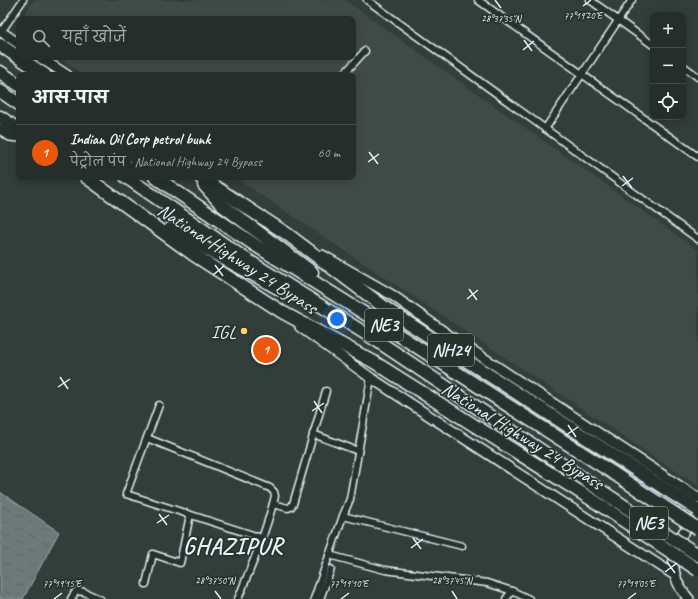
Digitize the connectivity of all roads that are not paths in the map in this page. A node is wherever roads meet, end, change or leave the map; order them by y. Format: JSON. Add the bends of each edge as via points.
{"nodes":[{"id":1,"x":24,"y":0,"type":"edge"},
{"id":2,"x":367,"y":0,"type":"edge"},
{"id":3,"x":478,"y":0,"type":"edge"},
{"id":4,"x":590,"y":0,"type":"edge"},
{"id":5,"x":632,"y":0,"type":"edge"},
{"id":6,"x":618,"y":20,"type":"junction"},
{"id":7,"x":0,"y":32,"type":"edge"},
{"id":8,"x":16,"y":42,"type":"edge"},
{"id":9,"x":650,"y":43,"type":"edge"},
{"id":10,"x":0,"y":45,"type":"edge"},
{"id":11,"x":365,"y":51,"type":"dead end"},
{"id":12,"x":16,"y":53,"type":"edge"},
{"id":13,"x":36,"y":62,"type":"edge"},
{"id":14,"x":686,"y":68,"type":"edge"},
{"id":15,"x":0,"y":72,"type":"edge"},
{"id":16,"x":43,"y":72,"type":"edge"},
{"id":17,"x":60,"y":72,"type":"edge"},
{"id":18,"x":346,"y":72,"type":"edge"},
{"id":19,"x":581,"y":74,"type":"junction"},
{"id":20,"x":698,"y":77,"type":"edge"},
{"id":21,"x":16,"y":83,"type":"edge"},
{"id":22,"x":0,"y":91,"type":"edge"},
{"id":23,"x":16,"y":102,"type":"edge"},
{"id":24,"x":0,"y":117,"type":"edge"},
{"id":25,"x":16,"y":128,"type":"edge"},
{"id":26,"x":0,"y":129,"type":"edge"},
{"id":27,"x":545,"y":129,"type":"junction"},
{"id":28,"x":16,"y":137,"type":"edge"},
{"id":29,"x":698,"y":157,"type":"edge"},
{"id":30,"x":90,"y":180,"type":"edge"},
{"id":31,"x":130,"y":180,"type":"edge"},
{"id":32,"x":159,"y":180,"type":"edge"},
{"id":33,"x":199,"y":180,"type":"edge"},
{"id":34,"x":205,"y":180,"type":"edge"},
{"id":35,"x":127,"y":206,"type":"junction"},
{"id":36,"x":286,"y":234,"type":"junction"},
{"id":37,"x":698,"y":239,"type":"edge"},
{"id":38,"x":282,"y":312,"type":"junction"},
{"id":39,"x":386,"y":327,"type":"junction"},
{"id":40,"x":379,"y":342,"type":"junction"},
{"id":41,"x":371,"y":378,"type":"junction"},
{"id":42,"x":326,"y":391,"type":"dead end"},
{"id":43,"x":159,"y":404,"type":"dead end"},
{"id":44,"x":314,"y":434,"type":"junction"},
{"id":45,"x":147,"y":438,"type":"junction"},
{"id":46,"x":358,"y":451,"type":"junction"},
{"id":47,"x":698,"y":498,"type":"edge"},
{"id":48,"x":273,"y":504,"type":"junction"},
{"id":49,"x":698,"y":510,"type":"edge"},
{"id":50,"x":190,"y":515,"type":"junction"},
{"id":51,"x":343,"y":516,"type":"junction"},
{"id":52,"x":698,"y":518,"type":"edge"},
{"id":53,"x":698,"y":529,"type":"edge"},
{"id":54,"x":262,"y":538,"type":"junction"},
{"id":55,"x":462,"y":546,"type":"dead end"},
{"id":56,"x":329,"y":555,"type":"junction"},
{"id":57,"x":698,"y":555,"type":"edge"},
{"id":58,"x":331,"y":570,"type":"dead end"},
{"id":59,"x":698,"y":570,"type":"edge"},
{"id":60,"x":676,"y":576,"type":"junction"},
{"id":61,"x":146,"y":584,"type":"dead end"},
{"id":62,"x":680,"y":586,"type":"junction"},
{"id":63,"x":512,"y":591,"type":"junction"},
{"id":64,"x":71,"y":599,"type":"edge"},
{"id":65,"x":100,"y":599,"type":"edge"},
{"id":66,"x":238,"y":599,"type":"edge"},
{"id":67,"x":314,"y":599,"type":"edge"},
{"id":68,"x":320,"y":599,"type":"edge"},
{"id":69,"x":506,"y":599,"type":"edge"},
{"id":70,"x":529,"y":599,"type":"edge"},
{"id":71,"x":679,"y":599,"type":"edge"},
{"id":72,"x":689,"y":599,"type":"edge"}],
"edges":[{"from":1,"to":7,"type":"street"},
{"from":2,"to":27,"type":"street"},
{"from":3,"to":19,"type":"street"},
{"from":4,"to":6,"type":"street"},
{"from":5,"to":6,"type":"street"},
{"from":6,"to":9,"type":"street"},
{"from":6,"to":19,"type":"street"},
{"from":7,"to":8,"type":"street"},
{"from":10,"to":12,"type":"highway"},
{"from":11,"to":18,"type":"street"},
{"from":13,"to":16,"type":"highway"},
{"from":13,"to":17,"type":"street"},
{"from":14,"to":20,"type":"street"},
{"from":15,"to":21,"type":"highway"},
{"from":19,"to":27,"type":"street"},
{"from":19,"to":29,"type":"street"},
{"from":22,"to":23,"type":"highway"},
{"from":24,"to":25,"type":"highway"},
{"from":26,"to":28,"type":"street"},
{"from":27,"to":37,"type":"street"},
{"from":30,"to":35,"type":"highway","name":"National Highway 24 Bypass"},
{"from":31,"to":40,"type":"highway","number":"NE3","via":[[241,256]]},
{"from":32,"to":39,"type":"highway","number":"NE3","via":[[255,245]]},
{"from":33,"to":39,"type":"highway","via":[[223,206]]},
{"from":34,"to":36,"type":"highway","name":"National Highway 24 Bypass"},
{"from":35,"to":38,"type":"highway","name":"National Highway 24 Bypass","via":[[194,255]]},
{"from":35,"to":40,"type":"highway"},
{"from":36,"to":47,"type":"street","via":[[392,295],[447,334]]},
{"from":36,"to":49,"type":"highway","name":"National Highway 24 Bypass","number":"NH24","via":[[388,310]]},
{"from":38,"to":41,"type":"street"},
{"from":38,"to":59,"type":"highway","name":"National Highway 24 Bypass","number":"NH24","bridge":true,"via":[[374,362]]},
{"from":39,"to":53,"type":"highway","number":"NE3","bridge":true},
{"from":40,"to":57,"type":"highway","number":"NE3","bridge":true},
{"from":41,"to":46,"type":"street"},
{"from":41,"to":60,"type":"street"},
{"from":42,"to":44,"type":"street"},
{"from":43,"to":45,"type":"street"},
{"from":44,"to":46,"type":"street"},
{"from":44,"to":48,"type":"street","via":[[293,504],[288,508]]},
{"from":45,"to":48,"type":"street","via":[[270,488],[275,496]]},
{"from":45,"to":50,"type":"street","via":[[126,494]]},
{"from":46,"to":51,"type":"street","via":[[350,499]]},
{"from":48,"to":54,"type":"street"},
{"from":50,"to":54,"type":"street"},
{"from":50,"to":61,"type":"street","via":[[180,563],[152,554]]},
{"from":51,"to":55,"type":"street"},
{"from":51,"to":56,"type":"street"},
{"from":52,"to":60,"type":"street","via":[[683,532],[677,542],[674,553]]},
{"from":54,"to":66,"type":"street"},
{"from":56,"to":63,"type":"street","via":[[385,570],[481,582]]},
{"from":56,"to":67,"type":"street"},
{"from":58,"to":68,"type":"street"},
{"from":60,"to":62,"type":"street"},
{"from":62,"to":71,"type":"street"},
{"from":62,"to":72,"type":"street"},
{"from":63,"to":69,"type":"street"},
{"from":63,"to":70,"type":"street"},
{"from":64,"to":65,"type":"street","via":[[76,591]]}]}
